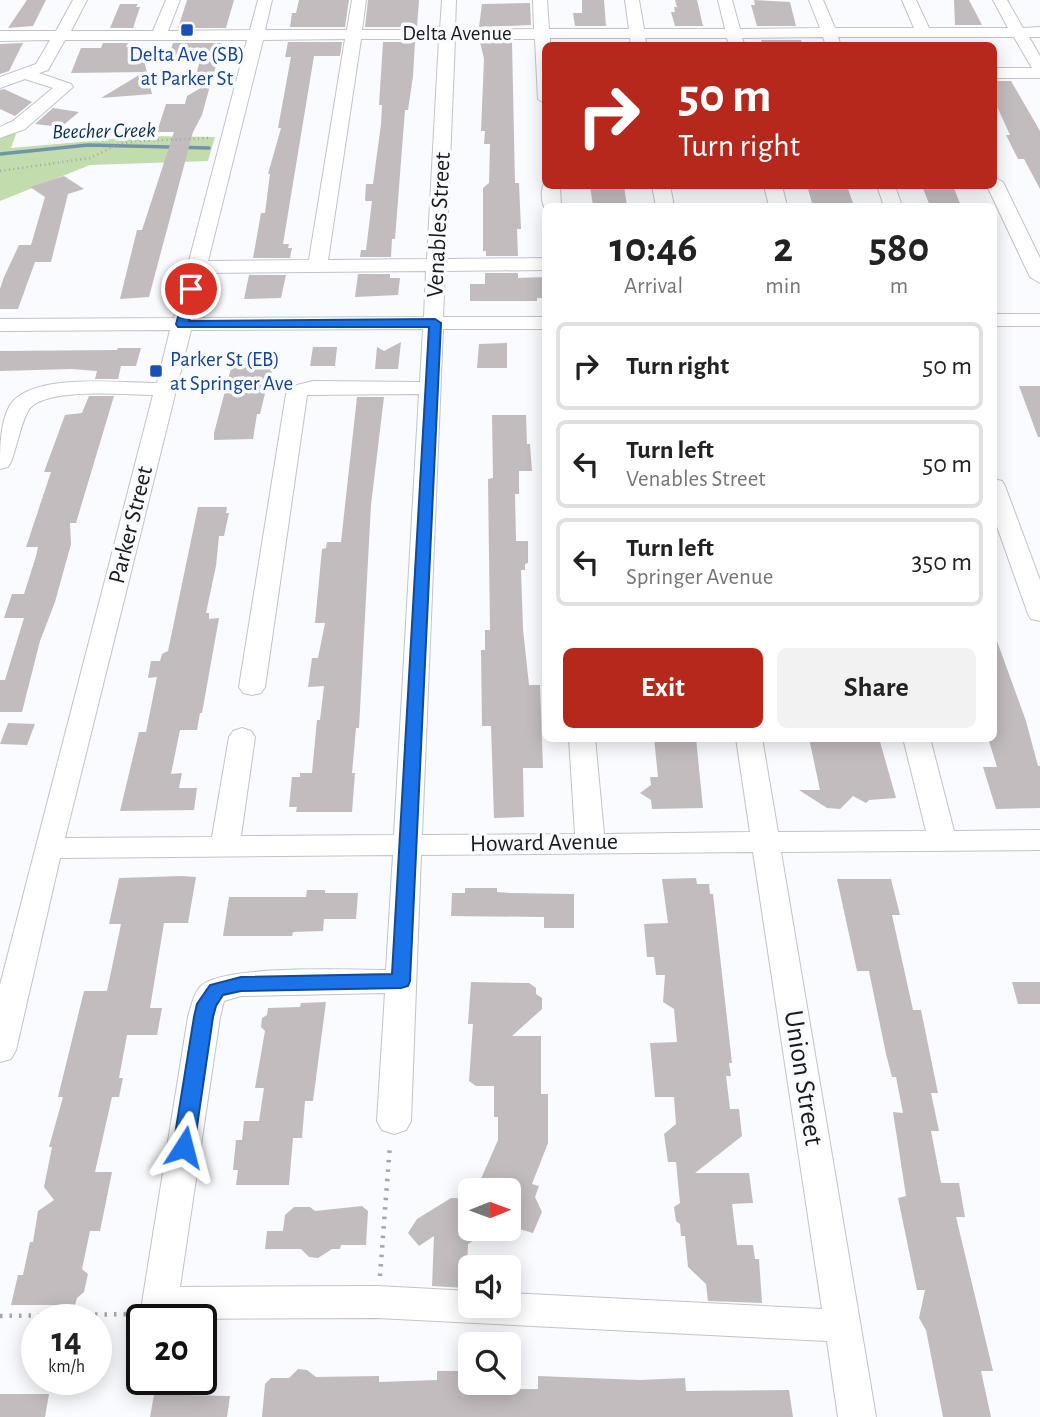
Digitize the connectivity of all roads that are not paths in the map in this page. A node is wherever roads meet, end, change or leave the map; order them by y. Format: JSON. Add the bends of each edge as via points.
{"nodes":[{"id":1,"x":80,"y":0,"type":"edge"},
{"id":2,"x":173,"y":0,"type":"edge"},
{"id":3,"x":265,"y":0,"type":"edge"},
{"id":4,"x":359,"y":0,"type":"edge"},
{"id":5,"x":449,"y":0,"type":"edge"},
{"id":6,"x":540,"y":0,"type":"edge"},
{"id":7,"x":632,"y":0,"type":"edge"},
{"id":8,"x":725,"y":0,"type":"edge"},
{"id":9,"x":816,"y":0,"type":"edge"},
{"id":10,"x":909,"y":0,"type":"edge"},
{"id":11,"x":1000,"y":0,"type":"edge"},
{"id":12,"x":1018,"y":32,"type":"junction"},
{"id":13,"x":1040,"y":32,"type":"edge"},
{"id":14,"x":448,"y":33,"type":"junction"},
{"id":15,"x":543,"y":33,"type":"junction"},
{"id":16,"x":924,"y":33,"type":"junction"},
{"id":17,"x":257,"y":34,"type":"junction"},
{"id":18,"x":355,"y":34,"type":"junction"},
{"id":19,"x":159,"y":35,"type":"junction"},
{"id":20,"x":0,"y":36,"type":"edge"},
{"id":21,"x":60,"y":36,"type":"junction"},
{"id":22,"x":638,"y":39,"type":"edge"},
{"id":23,"x":736,"y":39,"type":"edge"},
{"id":24,"x":831,"y":39,"type":"edge"},
{"id":25,"x":543,"y":42,"type":"edge"},
{"id":26,"x":1040,"y":71,"type":"edge"},
{"id":27,"x":997,"y":73,"type":"edge"},
{"id":28,"x":25,"y":74,"type":"junction"},
{"id":29,"x":0,"y":83,"type":"edge"},
{"id":30,"x":65,"y":87,"type":"joint"},
{"id":31,"x":0,"y":133,"type":"edge"},
{"id":32,"x":997,"y":188,"type":"edge"},
{"id":33,"x":542,"y":264,"type":"edge"},
{"id":34,"x":437,"y":265,"type":"junction"},
{"id":35,"x":318,"y":266,"type":"junction"},
{"id":36,"x":197,"y":267,"type":"junction"},
{"id":37,"x":1040,"y":277,"type":"edge"},
{"id":38,"x":997,"y":320,"type":"edge"},
{"id":39,"x":1040,"y":320,"type":"edge"},
{"id":40,"x":435,"y":323,"type":"junction"},
{"id":41,"x":542,"y":323,"type":"edge"},
{"id":42,"x":182,"y":324,"type":"junction"},
{"id":43,"x":0,"y":325,"type":"edge"},
{"id":44,"x":430,"y":388,"type":"junction"},
{"id":45,"x":166,"y":389,"type":"junction"},
{"id":46,"x":0,"y":462,"type":"edge"},
{"id":47,"x":997,"y":494,"type":"edge"},
{"id":48,"x":1040,"y":614,"type":"edge"},
{"id":49,"x":253,"y":687,"type":"dead end"},
{"id":50,"x":242,"y":737,"type":"dead end"},
{"id":51,"x":582,"y":742,"type":"edge"},
{"id":52,"x":750,"y":742,"type":"edge"},
{"id":53,"x":917,"y":742,"type":"edge"},
{"id":54,"x":1040,"y":840,"type":"edge"},
{"id":55,"x":943,"y":841,"type":"junction"},
{"id":56,"x":590,"y":842,"type":"junction"},
{"id":57,"x":765,"y":842,"type":"junction"},
{"id":58,"x":408,"y":844,"type":"junction"},
{"id":59,"x":225,"y":847,"type":"junction"},
{"id":60,"x":48,"y":848,"type":"junction"},
{"id":61,"x":401,"y":981,"type":"junction"},
{"id":62,"x":0,"y":1050,"type":"edge"},
{"id":63,"x":394,"y":1121,"type":"road end"},
{"id":64,"x":842,"y":1326,"type":"junction"},
{"id":65,"x":857,"y":1417,"type":"edge"}],
"edges":[{"from":1,"to":21,"type":"street"},
{"from":2,"to":19,"type":"street"},
{"from":3,"to":17,"type":"street","name":"Parker Street"},
{"from":4,"to":18,"type":"street"},
{"from":5,"to":14,"type":"street","name":"Venables Street"},
{"from":6,"to":15,"type":"street"},
{"from":7,"to":22,"type":"street"},
{"from":8,"to":23,"type":"street"},
{"from":9,"to":24,"type":"street"},
{"from":10,"to":16,"type":"street"},
{"from":11,"to":12,"type":"street"},
{"from":12,"to":13,"type":"street","name":"Delta Avenue"},
{"from":12,"to":16,"type":"street","name":"Delta Avenue"},
{"from":12,"to":26,"type":"street"},
{"from":14,"to":15,"type":"street","name":"Delta Avenue"},
{"from":14,"to":18,"type":"street","name":"Delta Avenue"},
{"from":14,"to":34,"type":"street","name":"Venables Street"},
{"from":15,"to":22,"type":"street","name":"Delta Avenue"},
{"from":15,"to":25,"type":"street"},
{"from":16,"to":24,"type":"street","name":"Delta Avenue"},
{"from":17,"to":18,"type":"street","name":"Delta Avenue"},
{"from":17,"to":19,"type":"street","name":"Delta Avenue"},
{"from":17,"to":36,"type":"street","name":"Parker Street"},
{"from":18,"to":35,"type":"street"},
{"from":19,"to":21,"type":"street","name":"Delta Avenue"},
{"from":20,"to":21,"type":"street","name":"Delta Avenue"},
{"from":21,"to":28,"type":"street","via":[[42,66]]},
{"from":22,"to":23,"type":"street","name":"Delta Avenue"},
{"from":23,"to":24,"type":"street","name":"Delta Avenue"},
{"from":26,"to":27,"type":"street"},
{"from":28,"to":29,"type":"street"},
{"from":28,"to":30,"type":"street"},
{"from":30,"to":31,"type":"street","via":[[19,125]]},
{"from":32,"to":37,"type":"street"},
{"from":33,"to":34,"type":"street"},
{"from":34,"to":35,"type":"street"},
{"from":34,"to":40,"type":"street","name":"Venables Street"},
{"from":35,"to":36,"type":"street"},
{"from":36,"to":42,"type":"street","name":"Parker Street"},
{"from":38,"to":39,"type":"street"},
{"from":40,"to":41,"type":"street"},
{"from":40,"to":42,"type":"street"},
{"from":40,"to":44,"type":"street","name":"Venables Street"},
{"from":42,"to":43,"type":"street"},
{"from":42,"to":45,"type":"street","name":"Parker Street"},
{"from":44,"to":49,"type":"street","via":[[313,387],[297,394]]},
{"from":44,"to":58,"type":"street","name":"Venables Street"},
{"from":45,"to":46,"type":"street","via":[[56,389],[31,396],[19,407]]},
{"from":45,"to":60,"type":"street","name":"Parker Street"},
{"from":47,"to":48,"type":"street"},
{"from":50,"to":59,"type":"street"},
{"from":51,"to":56,"type":"street"},
{"from":52,"to":57,"type":"street","name":"Union Street"},
{"from":53,"to":55,"type":"street"},
{"from":54,"to":55,"type":"street","name":"Howard Avenue"},
{"from":55,"to":57,"type":"street","name":"Howard Avenue"},
{"from":56,"to":57,"type":"street","name":"Howard Avenue"},
{"from":56,"to":58,"type":"street","name":"Howard Avenue"},
{"from":57,"to":64,"type":"street","name":"Union Street"},
{"from":58,"to":59,"type":"street","name":"Howard Avenue"},
{"from":58,"to":61,"type":"street","name":"Venables Street"},
{"from":59,"to":60,"type":"street","name":"Howard Avenue"},
{"from":60,"to":62,"type":"street","name":"Parker Street"},
{"from":61,"to":63,"type":"street","name":"Venables Street"},
{"from":61,"to":64,"type":"street","via":[[241,984],[212,995],[204,1017],[160,1303],[377,1302]]},
{"from":64,"to":65,"type":"street","name":"Union Street"}]}
